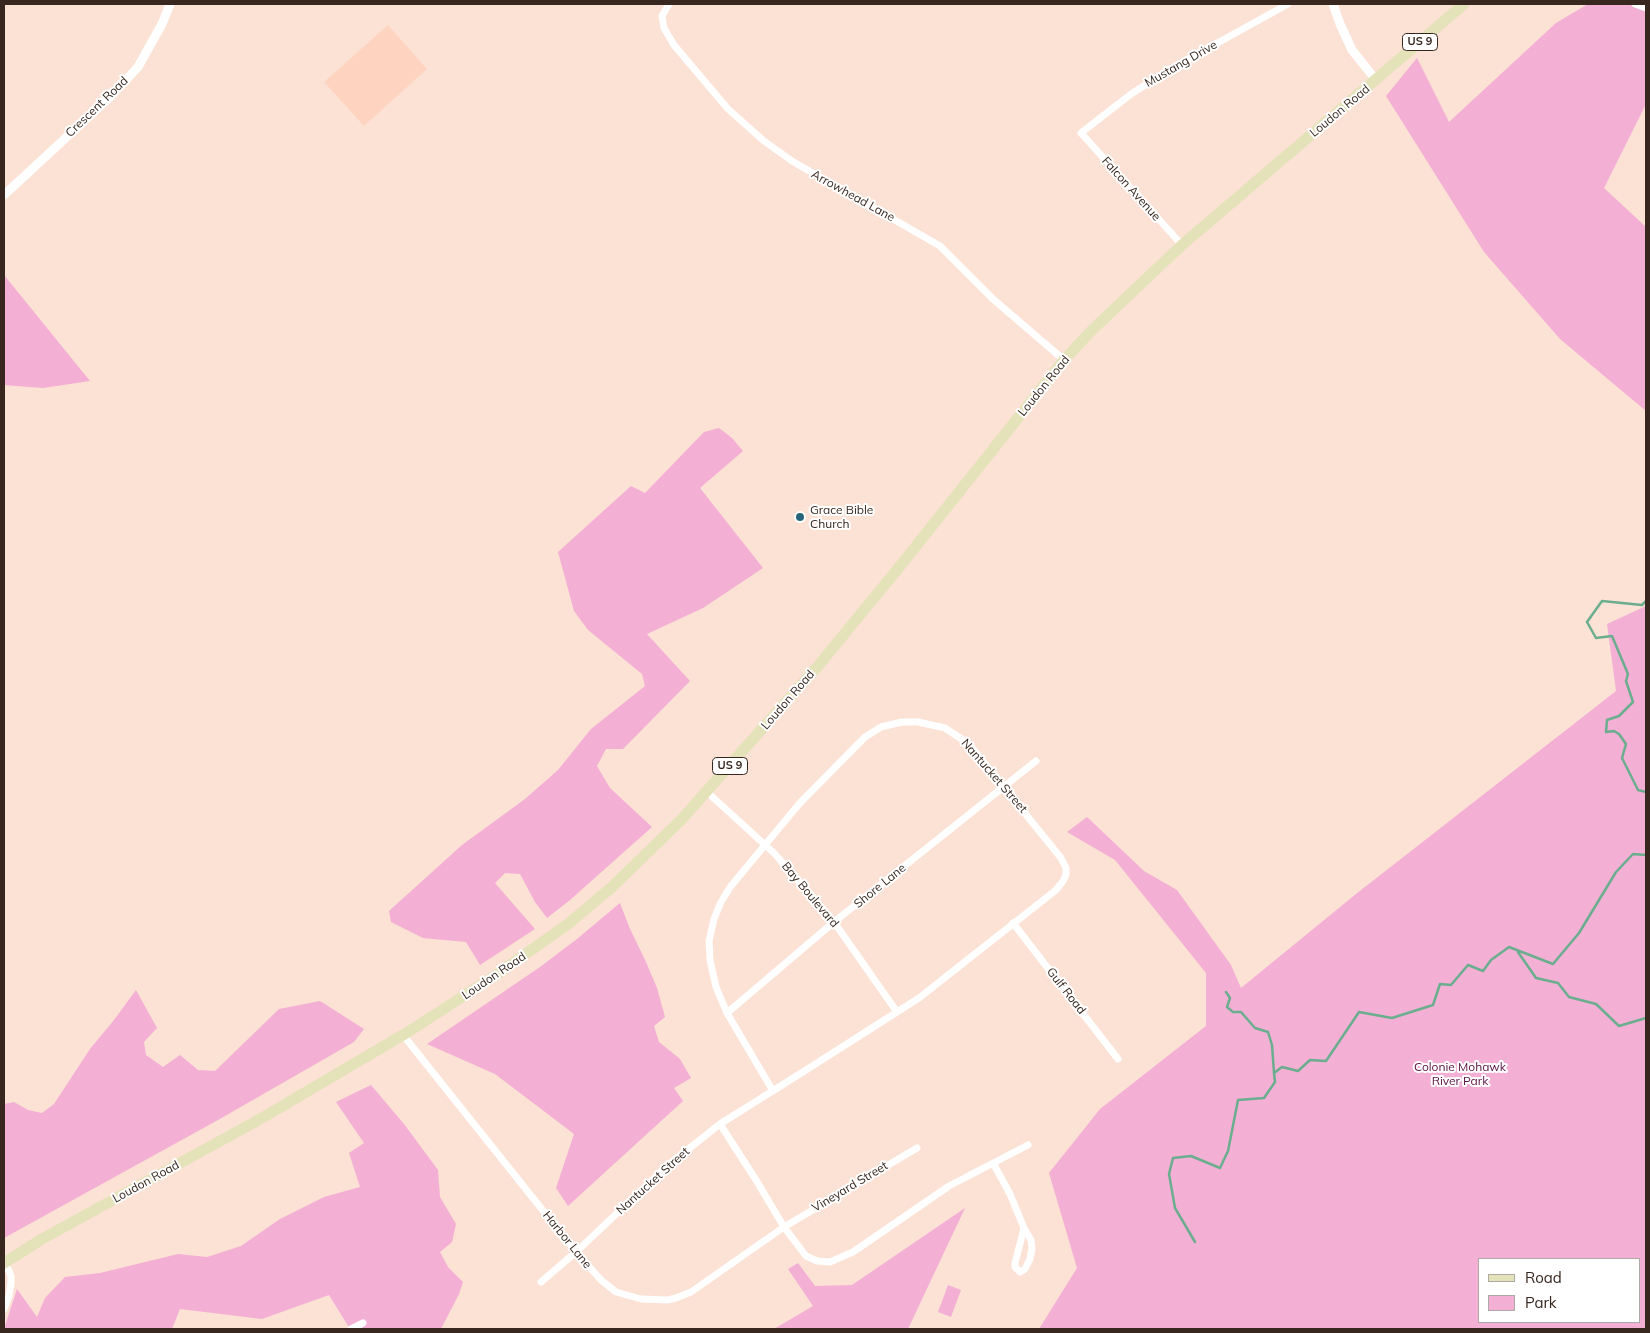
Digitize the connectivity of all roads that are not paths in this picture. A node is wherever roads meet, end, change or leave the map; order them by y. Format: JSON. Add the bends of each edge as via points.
{"nodes":[{"id":1,"x":170,"y":4,"type":"edge"},
{"id":2,"x":669,"y":4,"type":"edge"},
{"id":3,"x":1288,"y":4,"type":"edge"},
{"id":4,"x":1333,"y":4,"type":"edge"},
{"id":5,"x":1464,"y":4,"type":"edge"},
{"id":6,"x":1635,"y":4,"type":"edge"},
{"id":7,"x":1646,"y":8,"type":"edge"},
{"id":8,"x":1376,"y":80,"type":"junction"},
{"id":9,"x":1081,"y":133,"type":"joint"},
{"id":10,"x":4,"y":194,"type":"edge"},
{"id":11,"x":1182,"y":245,"type":"junction"},
{"id":12,"x":1064,"y":360,"type":"junction"},
{"id":13,"x":1036,"y":761,"type":"dead end"},
{"id":14,"x":1004,"y":786,"type":"junction"},
{"id":15,"x":707,"y":792,"type":"junction"},
{"id":16,"x":765,"y":845,"type":"junction"},
{"id":17,"x":834,"y":922,"type":"junction"},
{"id":18,"x":1013,"y":923,"type":"junction"},
{"id":19,"x":898,"y":1012,"type":"junction"},
{"id":20,"x":727,"y":1013,"type":"junction"},
{"id":21,"x":403,"y":1035,"type":"junction"},
{"id":22,"x":1118,"y":1059,"type":"dead end"},
{"id":23,"x":773,"y":1091,"type":"junction"},
{"id":24,"x":720,"y":1124,"type":"junction"},
{"id":25,"x":1028,"y":1145,"type":"dead end"},
{"id":26,"x":917,"y":1148,"type":"dead end"},
{"id":27,"x":993,"y":1163,"type":"junction"},
{"id":28,"x":784,"y":1227,"type":"junction"},
{"id":29,"x":1024,"y":1228,"type":"junction"},
{"id":30,"x":576,"y":1252,"type":"junction"},
{"id":31,"x":4,"y":1263,"type":"edge"},
{"id":32,"x":541,"y":1282,"type":"dead end"},
{"id":33,"x":4,"y":1309,"type":"edge"},
{"id":34,"x":363,"y":1322,"type":"dead end"},
{"id":35,"x":351,"y":1329,"type":"edge"}],
"edges":[{"from":1,"to":10,"type":"street","name":"Crescent Road","via":[[138,67],[110,97]]},
{"from":2,"to":12,"type":"street","name":"Arrowhead Lane","via":[[662,16],[664,28],[674,45],[728,109],[792,161],[931,239],[993,299]]},
{"from":3,"to":9,"type":"street","name":"Mustang Drive","via":[[1174,67],[1131,94]]},
{"from":4,"to":8,"type":"street","via":[[1352,50]]},
{"from":5,"to":8,"type":"main road","name":"Loudon Road","number":"US 9"},
{"from":6,"to":7,"type":"street"},
{"from":8,"to":11,"type":"main road","name":"Loudon Road","number":"US 9"},
{"from":9,"to":11,"type":"street","name":"Falcon Avenue"},
{"from":11,"to":12,"type":"main road","name":"Loudon Road","number":"US 9"},
{"from":12,"to":15,"type":"main road","name":"Loudon Road","number":"US 9","via":[[908,557]]},
{"from":13,"to":14,"type":"street","name":"Shore Lane"},
{"from":14,"to":16,"type":"street","name":"Nantucket Street","via":[[969,744],[945,728],[918,722],[890,724],[880,727],[855,746],[798,804]]},
{"from":14,"to":17,"type":"street","name":"Shore Lane"},
{"from":14,"to":18,"type":"street","name":"Nantucket Street","via":[[1066,868],[1066,875],[1056,890]]},
{"from":15,"to":16,"type":"street","name":"Bay Boulevard"},
{"from":15,"to":21,"type":"main road","name":"Loudon Road","number":"US 9","via":[[612,887],[568,924],[491,979]]},
{"from":16,"to":17,"type":"street","name":"Bay Boulevard"},
{"from":16,"to":20,"type":"street","name":"Nantucket Street","via":[[721,902],[709,941],[716,987]]},
{"from":17,"to":19,"type":"street","name":"Bay Boulevard"},
{"from":17,"to":20,"type":"street","name":"Shore Lane"},
{"from":18,"to":19,"type":"street","name":"Nantucket Street"},
{"from":18,"to":22,"type":"street","name":"Gulf Road"},
{"from":19,"to":23,"type":"street","name":"Nantucket Street"},
{"from":20,"to":23,"type":"street","name":"Nantucket Street"},
{"from":21,"to":30,"type":"street","name":"Harbor Lane"},
{"from":21,"to":31,"type":"main road","name":"Loudon Road","number":"US 9"},
{"from":23,"to":24,"type":"street","name":"Nantucket Street"},
{"from":24,"to":28,"type":"street"},
{"from":24,"to":30,"type":"street","name":"Nantucket Street","via":[[667,1166]]},
{"from":25,"to":27,"type":"street"},
{"from":26,"to":28,"type":"street","name":"Vineyard Street"},
{"from":27,"to":28,"type":"street","via":[[950,1186],[853,1252],[830,1262],[806,1256]]},
{"from":27,"to":29,"type":"street"},
{"from":28,"to":30,"type":"street","name":"Harbor Lane","via":[[691,1292],[663,1300],[641,1300],[616,1292]]},
{"from":29,"to":29,"type":"street","via":[[1015,1263],[1020,1272],[1025,1269],[1032,1248]]},
{"from":30,"to":32,"type":"street","name":"Nantucket Street"},
{"from":31,"to":33,"type":"street","via":[[11,1276]]},
{"from":34,"to":35,"type":"street"}]}
